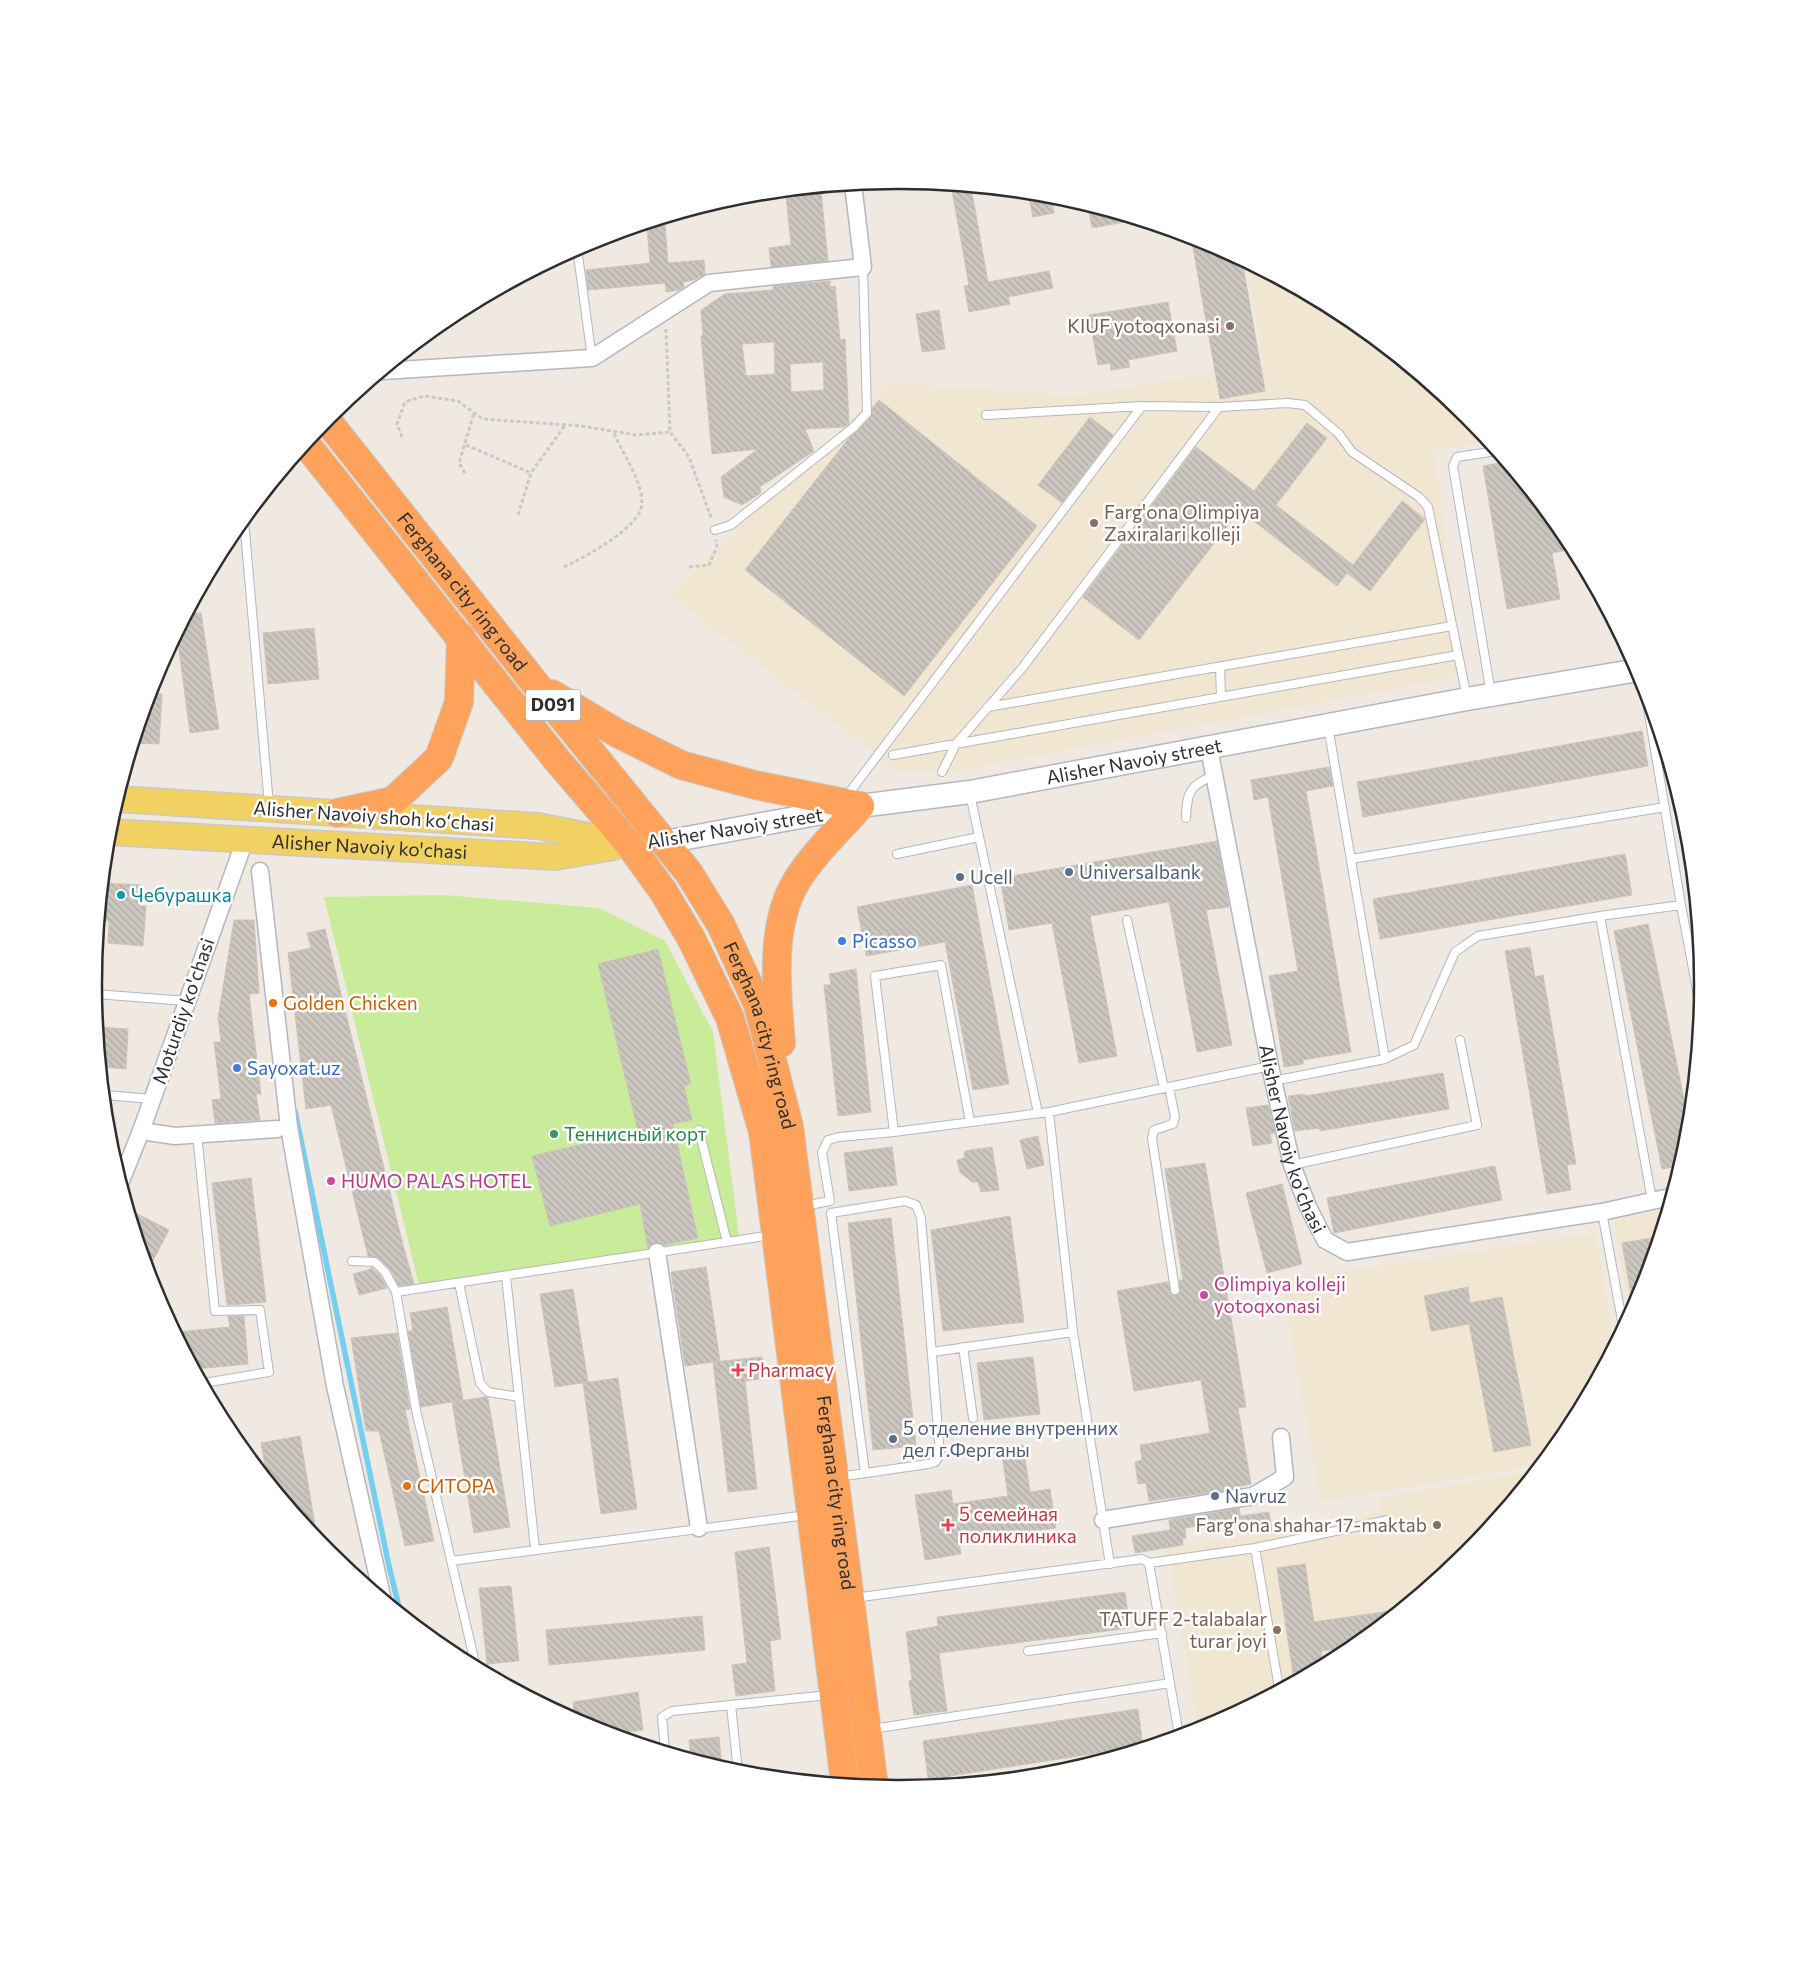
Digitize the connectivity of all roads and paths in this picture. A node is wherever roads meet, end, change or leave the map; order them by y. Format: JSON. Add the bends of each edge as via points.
{"nodes":[{"id":1,"x":854,"y":190,"type":"edge"},
{"id":2,"x":578,"y":256,"type":"edge"},
{"id":3,"x":863,"y":267,"type":"junction"},
{"id":4,"x":665,"y":311,"type":"junction"},
{"id":5,"x":592,"y":358,"type":"junction"},
{"id":6,"x":392,"y":370,"type":"edge"},
{"id":7,"x":1142,"y":406,"type":"junction"},
{"id":8,"x":1219,"y":407,"type":"junction"},
{"id":9,"x":474,"y":413,"type":"junction"},
{"id":10,"x":986,"y":415,"type":"dead end"},
{"id":11,"x":331,"y":425,"type":"edge"},
{"id":12,"x":565,"y":425,"type":"junction"},
{"id":13,"x":613,"y":431,"type":"junction"},
{"id":14,"x":670,"y":432,"type":"junction"},
{"id":15,"x":402,"y":437,"type":"dead end"},
{"id":16,"x":466,"y":445,"type":"junction"},
{"id":17,"x":310,"y":449,"type":"edge"},
{"id":18,"x":1490,"y":452,"type":"edge"},
{"id":19,"x":465,"y":473,"type":"dead end"},
{"id":20,"x":531,"y":473,"type":"junction"},
{"id":21,"x":518,"y":515,"type":"dead end"},
{"id":22,"x":715,"y":530,"type":"junction"},
{"id":23,"x":245,"y":531,"type":"edge"},
{"id":24,"x":564,"y":567,"type":"dead end"},
{"id":25,"x":689,"y":567,"type":"dead end"},
{"id":26,"x":1452,"y":626,"type":"junction"},
{"id":27,"x":461,"y":638,"type":"junction"},
{"id":28,"x":1458,"y":655,"type":"junction"},
{"id":29,"x":1220,"y":667,"type":"junction"},
{"id":30,"x":1629,"y":672,"type":"edge"},
{"id":31,"x":534,"y":682,"type":"junction"},
{"id":32,"x":1491,"y":695,"type":"junction"},
{"id":33,"x":1221,"y":697,"type":"junction"},
{"id":34,"x":1467,"y":700,"type":"junction"},
{"id":35,"x":988,"y":707,"type":"junction"},
{"id":36,"x":1328,"y":726,"type":"junction"},
{"id":37,"x":1651,"y":729,"type":"edge"},
{"id":38,"x":956,"y":744,"type":"junction"},
{"id":39,"x":1210,"y":748,"type":"junction"},
{"id":40,"x":892,"y":755,"type":"dead end"},
{"id":41,"x":942,"y":772,"type":"dead end"},
{"id":42,"x":1215,"y":774,"type":"junction"},
{"id":43,"x":970,"y":792,"type":"junction"},
{"id":44,"x":125,"y":799,"type":"edge"},
{"id":45,"x":851,"y":805,"type":"junction"},
{"id":46,"x":1664,"y":807,"type":"junction"},
{"id":47,"x":270,"y":809,"type":"junction"},
{"id":48,"x":337,"y":814,"type":"junction"},
{"id":49,"x":1186,"y":818,"type":"dead end"},
{"id":50,"x":117,"y":832,"type":"edge"},
{"id":51,"x":979,"y":837,"type":"junction"},
{"id":52,"x":245,"y":840,"type":"junction"},
{"id":53,"x":665,"y":842,"type":"junction"},
{"id":54,"x":629,"y":844,"type":"junction"},
{"id":55,"x":897,"y":854,"type":"dead end"},
{"id":56,"x":1350,"y":859,"type":"junction"},
{"id":57,"x":260,"y":871,"type":"dead end"},
{"id":58,"x":1681,"y":905,"type":"junction"},
{"id":59,"x":1600,"y":916,"type":"junction"},
{"id":60,"x":1127,"y":920,"type":"dead end"},
{"id":61,"x":1694,"y":972,"type":"edge"},
{"id":62,"x":102,"y":995,"type":"edge"},
{"id":63,"x":187,"y":1001,"type":"junction"},
{"id":64,"x":1460,"y":1040,"type":"dead end"},
{"id":65,"x":1384,"y":1059,"type":"junction"},
{"id":66,"x":1272,"y":1074,"type":"junction"},
{"id":67,"x":1166,"y":1088,"type":"junction"},
{"id":68,"x":110,"y":1095,"type":"edge"},
{"id":69,"x":152,"y":1099,"type":"junction"},
{"id":70,"x":1049,"y":1112,"type":"junction"},
{"id":71,"x":1038,"y":1113,"type":"junction"},
{"id":72,"x":970,"y":1122,"type":"junction"},
{"id":73,"x":789,"y":1126,"type":"junction"},
{"id":74,"x":699,"y":1130,"type":"dead end"},
{"id":75,"x":141,"y":1132,"type":"junction"},
{"id":76,"x":894,"y":1132,"type":"junction"},
{"id":77,"x":197,"y":1134,"type":"junction"},
{"id":78,"x":1292,"y":1165,"type":"junction"},
{"id":79,"x":125,"y":1170,"type":"edge"},
{"id":80,"x":1664,"y":1198,"type":"edge"},
{"id":81,"x":1652,"y":1200,"type":"junction"},
{"id":82,"x":830,"y":1201,"type":"junction"},
{"id":83,"x":800,"y":1207,"type":"junction"},
{"id":84,"x":1602,"y":1212,"type":"junction"},
{"id":85,"x":831,"y":1213,"type":"junction"},
{"id":86,"x":776,"y":1234,"type":"junction"},
{"id":87,"x":727,"y":1242,"type":"junction"},
{"id":88,"x":657,"y":1252,"type":"junction"},
{"id":89,"x":352,"y":1261,"type":"dead end"},
{"id":90,"x":506,"y":1276,"type":"junction"},
{"id":91,"x":458,"y":1283,"type":"junction"},
{"id":92,"x":1176,"y":1290,"type":"dead end"},
{"id":93,"x":396,"y":1292,"type":"junction"},
{"id":94,"x":1620,"y":1316,"type":"edge"},
{"id":95,"x":1074,"y":1332,"type":"junction"},
{"id":96,"x":963,"y":1347,"type":"junction"},
{"id":97,"x":932,"y":1352,"type":"junction"},
{"id":98,"x":209,"y":1382,"type":"edge"},
{"id":99,"x":519,"y":1397,"type":"junction"},
{"id":100,"x":973,"y":1418,"type":"dead end"},
{"id":101,"x":1282,"y":1437,"type":"dead end"},
{"id":102,"x":865,"y":1473,"type":"junction"},
{"id":103,"x":835,"y":1476,"type":"junction"},
{"id":104,"x":811,"y":1514,"type":"junction"},
{"id":105,"x":1103,"y":1520,"type":"junction"},
{"id":106,"x":1388,"y":1520,"type":"dead end"},
{"id":107,"x":699,"y":1528,"type":"junction"},
{"id":108,"x":1256,"y":1548,"type":"junction"},
{"id":109,"x":535,"y":1549,"type":"junction"},
{"id":110,"x":451,"y":1561,"type":"junction"},
{"id":111,"x":1149,"y":1563,"type":"junction"},
{"id":112,"x":1110,"y":1564,"type":"junction"},
{"id":113,"x":372,"y":1581,"type":"edge"},
{"id":114,"x":380,"y":1588,"type":"edge"},
{"id":115,"x":850,"y":1599,"type":"junction"},
{"id":116,"x":1162,"y":1633,"type":"junction"},
{"id":117,"x":1028,"y":1651,"type":"dead end"},
{"id":118,"x":473,"y":1656,"type":"edge"},
{"id":119,"x":1278,"y":1682,"type":"edge"},
{"id":120,"x":1170,"y":1683,"type":"junction"},
{"id":121,"x":834,"y":1694,"type":"junction"},
{"id":122,"x":731,"y":1705,"type":"junction"},
{"id":123,"x":1178,"y":1728,"type":"edge"},
{"id":124,"x":867,"y":1730,"type":"junction"},
{"id":125,"x":664,"y":1744,"type":"edge"},
{"id":126,"x":737,"y":1763,"type":"edge"},
{"id":127,"x":844,"y":1778,"type":"edge"},
{"id":128,"x":873,"y":1779,"type":"edge"}],
"edges":[{"from":1,"to":3,"type":"street"},
{"from":2,"to":5,"type":"lane"},
{"from":3,"to":4,"type":"street","via":[[709,283]]},
{"from":3,"to":22,"type":"lane","via":[[867,413],[854,427],[731,525]]},
{"from":4,"to":5,"type":"street"},
{"from":4,"to":14,"type":"path"},
{"from":5,"to":6,"type":"street"},
{"from":7,"to":8,"type":"lane"},
{"from":7,"to":10,"type":"lane"},
{"from":7,"to":45,"type":"lane"},
{"from":8,"to":26,"type":"lane","via":[[1305,405],[1339,434],[1352,452],[1420,497],[1428,507]]},
{"from":8,"to":35,"type":"lane","via":[[1022,667]]},
{"from":9,"to":12,"type":"path","via":[[483,419]]},
{"from":9,"to":15,"type":"path","via":[[458,401],[424,396],[405,402],[397,424]]},
{"from":9,"to":16,"type":"path"},
{"from":11,"to":31,"type":"highway","name":"Ferghana city ring road","number":"D091"},
{"from":12,"to":13,"type":"path"},
{"from":12,"to":20,"type":"path"},
{"from":13,"to":14,"type":"path","via":[[636,435]]},
{"from":13,"to":24,"type":"path","via":[[634,473],[642,504],[637,518],[594,553]]},
{"from":14,"to":22,"type":"path","via":[[689,457]]},
{"from":16,"to":19,"type":"path","via":[[459,463]]},
{"from":16,"to":20,"type":"path"},
{"from":17,"to":27,"type":"highway","name":"Ferghana city ring road","number":"D091"},
{"from":18,"to":32,"type":"lane","via":[[1457,457],[1452,466]]},
{"from":20,"to":21,"type":"path"},
{"from":22,"to":25,"type":"path","via":[[717,546],[709,565]]},
{"from":23,"to":47,"type":"lane"},
{"from":26,"to":28,"type":"lane"},
{"from":26,"to":29,"type":"lane"},
{"from":27,"to":48,"type":"highway","via":[[459,702],[439,758],[393,801]]},
{"from":27,"to":54,"type":"highway","name":"Ferghana city ring road","number":"D091"},
{"from":28,"to":33,"type":"lane"},
{"from":28,"to":34,"type":"lane"},
{"from":29,"to":33,"type":"lane"},
{"from":29,"to":35,"type":"lane"},
{"from":30,"to":32,"type":"street","name":"Alisher Navoiy street"},
{"from":31,"to":45,"type":"highway","via":[[617,733],[681,765],[755,785]]},
{"from":31,"to":53,"type":"highway","name":"Ferghana city ring road","number":"D091"},
{"from":32,"to":34,"type":"street","name":"Alisher Navoiy street"},
{"from":33,"to":38,"type":"lane"},
{"from":34,"to":36,"type":"street","name":"Alisher Navoiy street"},
{"from":35,"to":38,"type":"lane"},
{"from":36,"to":39,"type":"street","name":"Alisher Navoiy street"},
{"from":36,"to":56,"type":"lane"},
{"from":37,"to":46,"type":"lane"},
{"from":38,"to":40,"type":"lane"},
{"from":38,"to":41,"type":"lane"},
{"from":39,"to":42,"type":"street","name":"Alisher Navoiy ko'chasi"},
{"from":39,"to":43,"type":"street","name":"Alisher Navoiy street"},
{"from":42,"to":49,"type":"lane","via":[[1194,785],[1187,798]]},
{"from":42,"to":66,"type":"street","name":"Alisher Navoiy ko'chasi"},
{"from":43,"to":45,"type":"street","name":"Alisher Navoiy street"},
{"from":43,"to":51,"type":"lane"},
{"from":44,"to":47,"type":"main road","name":"Alisher Navoiy shoh koʻchasi"},
{"from":45,"to":53,"type":"street","name":"Alisher Navoiy street"},
{"from":45,"to":73,"type":"highway","via":[[796,883],[783,914],[776,990]]},
{"from":46,"to":56,"type":"lane"},
{"from":46,"to":58,"type":"lane"},
{"from":47,"to":48,"type":"main road","name":"Alisher Navoiy shoh koʻchasi"},
{"from":48,"to":54,"type":"main road","name":"Alisher Navoiy shoh koʻchasi","via":[[538,826]]},
{"from":50,"to":52,"type":"main road","name":"Alisher Navoiy ko'chasi"},
{"from":51,"to":55,"type":"lane"},
{"from":51,"to":71,"type":"lane"},
{"from":52,"to":54,"type":"main road","name":"Alisher Navoiy ko'chasi","via":[[555,857]]},
{"from":52,"to":63,"type":"street","name":"Moturdiy ko'chasi"},
{"from":53,"to":54,"type":"main road","name":"Alisher Navoiy street"},
{"from":53,"to":73,"type":"highway","name":"Ferghana city ring road","number":"D091","via":[[689,872],[721,925],[758,1005]]},
{"from":54,"to":86,"type":"highway","name":"Ferghana city ring road","number":"D091","via":[[663,891],[691,938],[730,1018],[763,1132]]},
{"from":56,"to":65,"type":"lane"},
{"from":57,"to":114,"type":"street","via":[[289,1127],[335,1386]]},
{"from":58,"to":59,"type":"lane"},
{"from":58,"to":61,"type":"lane"},
{"from":59,"to":65,"type":"lane","via":[[1478,936],[1455,952],[1414,1044]]},
{"from":59,"to":81,"type":"lane"},
{"from":60,"to":67,"type":"lane"},
{"from":62,"to":63,"type":"lane"},
{"from":63,"to":69,"type":"street","name":"Moturdiy ko'chasi"},
{"from":64,"to":78,"type":"lane","via":[[1477,1125]]},
{"from":65,"to":66,"type":"lane"},
{"from":66,"to":67,"type":"lane"},
{"from":66,"to":78,"type":"street","name":"Alisher Navoiy ko'chasi"},
{"from":67,"to":70,"type":"lane"},
{"from":67,"to":92,"type":"lane","via":[[1175,1116],[1173,1124],[1154,1130],[1152,1138]]},
{"from":68,"to":69,"type":"lane"},
{"from":69,"to":75,"type":"street","name":"Moturdiy ko'chasi"},
{"from":70,"to":71,"type":"lane"},
{"from":70,"to":95,"type":"lane"},
{"from":71,"to":72,"type":"lane"},
{"from":72,"to":76,"type":"lane"},
{"from":72,"to":76,"type":"lane","via":[[941,965],[875,976]]},
{"from":73,"to":83,"type":"highway","name":"Ferghana city ring road","number":"D091"},
{"from":74,"to":87,"type":"lane"},
{"from":75,"to":77,"type":"street","via":[[175,1136]]},
{"from":75,"to":79,"type":"street","name":"Moturdiy ko'chasi"},
{"from":76,"to":82,"type":"lane","via":[[828,1140],[822,1153]]},
{"from":77,"to":98,"type":"lane","via":[[215,1311],[260,1310],[269,1372]]},
{"from":77,"to":113,"type":"street","via":[[280,1128],[327,1378]]},
{"from":78,"to":84,"type":"street","name":"Alisher Navoiy ko'chasi","via":[[1325,1240],[1347,1252]]},
{"from":80,"to":81,"type":"street","name":"Alisher Navoiy ko'chasi"},
{"from":81,"to":84,"type":"street","name":"Alisher Navoiy ko'chasi"},
{"from":82,"to":83,"type":"lane"},
{"from":82,"to":85,"type":"lane"},
{"from":83,"to":103,"type":"highway","name":"Ferghana city ring road","number":"D091"},
{"from":84,"to":94,"type":"lane"},
{"from":85,"to":97,"type":"lane","via":[[905,1201],[916,1205],[921,1218]]},
{"from":85,"to":102,"type":"lane"},
{"from":86,"to":87,"type":"lane"},
{"from":86,"to":104,"type":"highway","name":"Ferghana city ring road","number":"D091"},
{"from":87,"to":88,"type":"lane"},
{"from":88,"to":90,"type":"lane"},
{"from":88,"to":107,"type":"street"},
{"from":89,"to":93,"type":"lane","via":[[375,1262]]},
{"from":90,"to":91,"type":"lane"},
{"from":90,"to":99,"type":"lane"},
{"from":91,"to":93,"type":"lane"},
{"from":91,"to":99,"type":"lane","via":[[480,1383],[488,1392]]},
{"from":93,"to":110,"type":"lane","via":[[416,1410]]},
{"from":95,"to":96,"type":"lane"},
{"from":95,"to":105,"type":"lane"},
{"from":96,"to":97,"type":"lane"},
{"from":96,"to":100,"type":"lane"},
{"from":97,"to":102,"type":"lane","via":[[940,1455],[936,1462],[928,1464]]},
{"from":99,"to":109,"type":"lane"},
{"from":101,"to":105,"type":"street","via":[[1285,1477],[1253,1496]]},
{"from":102,"to":103,"type":"lane"},
{"from":103,"to":115,"type":"highway","name":"Ferghana city ring road","number":"D091"},
{"from":104,"to":107,"type":"lane"},
{"from":104,"to":121,"type":"highway","name":"Ferghana city ring road","number":"D091"},
{"from":105,"to":112,"type":"lane"},
{"from":106,"to":108,"type":"lane"},
{"from":107,"to":109,"type":"lane"},
{"from":108,"to":111,"type":"lane"},
{"from":108,"to":119,"type":"lane"},
{"from":109,"to":110,"type":"lane"},
{"from":110,"to":118,"type":"lane"},
{"from":111,"to":112,"type":"lane","via":[[1142,1559]]},
{"from":111,"to":116,"type":"lane"},
{"from":112,"to":115,"type":"lane"},
{"from":115,"to":124,"type":"highway","name":"Ferghana city ring road","number":"D091"},
{"from":116,"to":117,"type":"lane"},
{"from":116,"to":120,"type":"lane"},
{"from":120,"to":123,"type":"lane"},
{"from":120,"to":124,"type":"lane"},
{"from":121,"to":122,"type":"lane"},
{"from":121,"to":127,"type":"highway","name":"Ferghana city ring road","number":"D091"},
{"from":122,"to":125,"type":"lane","via":[[672,1711],[662,1718]]},
{"from":122,"to":126,"type":"lane"},
{"from":124,"to":128,"type":"highway","name":"Ferghana city ring road","number":"D091"}]}
